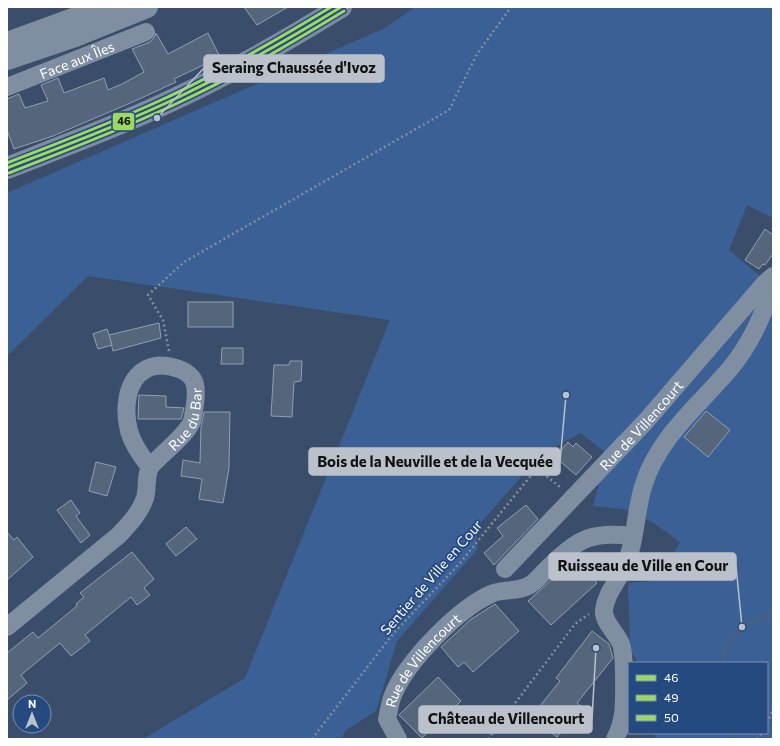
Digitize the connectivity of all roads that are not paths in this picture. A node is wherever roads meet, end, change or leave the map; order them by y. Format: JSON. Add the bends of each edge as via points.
{"nodes":[{"id":1,"x":106,"y":7,"type":"edge"},
{"id":2,"x":340,"y":7,"type":"edge"},
{"id":3,"x":142,"y":9,"type":"edge"},
{"id":4,"x":146,"y":32,"type":"dead end"},
{"id":5,"x":7,"y":43,"type":"edge"},
{"id":6,"x":7,"y":59,"type":"edge"},
{"id":7,"x":7,"y":87,"type":"edge"},
{"id":8,"x":7,"y":168,"type":"edge"},
{"id":9,"x":773,"y":276,"type":"edge"},
{"id":10,"x":773,"y":286,"type":"edge"},
{"id":11,"x":150,"y":467,"type":"junction"},
{"id":12,"x":633,"y":536,"type":"junction"},
{"id":13,"x":505,"y":569,"type":"dead end"},
{"id":14,"x":7,"y":627,"type":"edge"},
{"id":15,"x":398,"y":739,"type":"edge"},
{"id":16,"x":615,"y":739,"type":"edge"}],
"edges":[{"from":1,"to":5,"type":"highway"},
{"from":2,"to":8,"type":"main road","via":[[262,54],[180,96]]},
{"from":3,"to":6,"type":"highway","name":"Face aux Îles","via":[[75,36]]},
{"from":4,"to":7,"type":"street","name":"Face aux Îles"},
{"from":9,"to":13,"type":"street","name":"Rue de Villencourt","via":[[646,421]]},
{"from":10,"to":12,"type":"street","name":"Rue de Villencourt","via":[[762,318],[748,344],[729,370],[670,434],[652,464],[643,487]]},
{"from":11,"to":11,"type":"street","name":"Rue du Bar","via":[[191,422],[195,384],[183,370],[170,366],[148,368],[133,380],[127,393],[126,416],[130,432],[137,450]]},
{"from":11,"to":14,"type":"street","via":[[144,499],[129,524]]},
{"from":12,"to":15,"type":"street","name":"Rue de Villencourt","via":[[597,534],[581,540],[530,585],[515,591],[494,592],[460,613],[415,661],[393,695],[387,719]]},
{"from":12,"to":16,"type":"street","name":"Rue de Villencourt","via":[[625,566],[607,598],[604,611],[608,625],[621,643],[625,655],[623,718]]}]}
